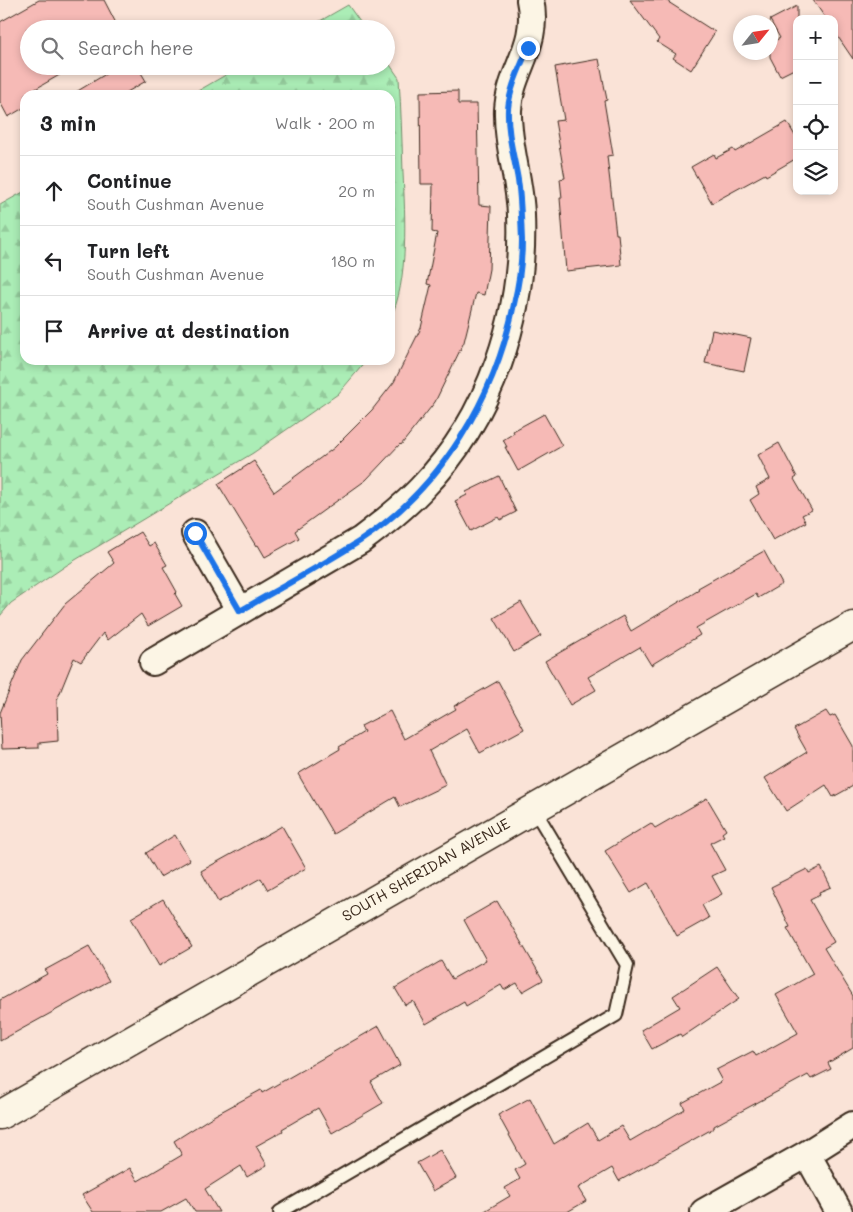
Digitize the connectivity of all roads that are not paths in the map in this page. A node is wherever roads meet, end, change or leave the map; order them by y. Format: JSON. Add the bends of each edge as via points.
{"nodes":[{"id":1,"x":530,"y":0,"type":"edge"},
{"id":2,"x":195,"y":533,"type":"dead end"},
{"id":3,"x":240,"y":611,"type":"junction"},
{"id":4,"x":853,"y":626,"type":"edge"},
{"id":5,"x":153,"y":662,"type":"dead end"},
{"id":6,"x":534,"y":808,"type":"junction"},
{"id":7,"x":0,"y":1115,"type":"edge"},
{"id":8,"x":853,"y":1125,"type":"edge"},
{"id":9,"x":807,"y":1154,"type":"junction"},
{"id":10,"x":280,"y":1212,"type":"edge"},
{"id":11,"x":704,"y":1212,"type":"edge"},
{"id":12,"x":839,"y":1212,"type":"edge"}],
"edges":[{"from":1,"to":3,"type":"street","via":[[532,28],[528,48],[512,88],[508,108],[509,136],[518,179],[522,248],[508,333],[491,382],[464,434],[443,463],[391,517],[361,540]]},
{"from":2,"to":3,"type":"street"},
{"from":3,"to":5,"type":"street"},
{"from":4,"to":6,"type":"street","name":"SOUTH SHERIDAN AVENUE"},
{"from":6,"to":7,"type":"street","name":"SOUTH SHERIDAN AVENUE"},
{"from":6,"to":10,"type":"lane","via":[[627,965],[616,1016]]},
{"from":8,"to":9,"type":"street"},
{"from":9,"to":11,"type":"street"},
{"from":9,"to":12,"type":"street"}]}
